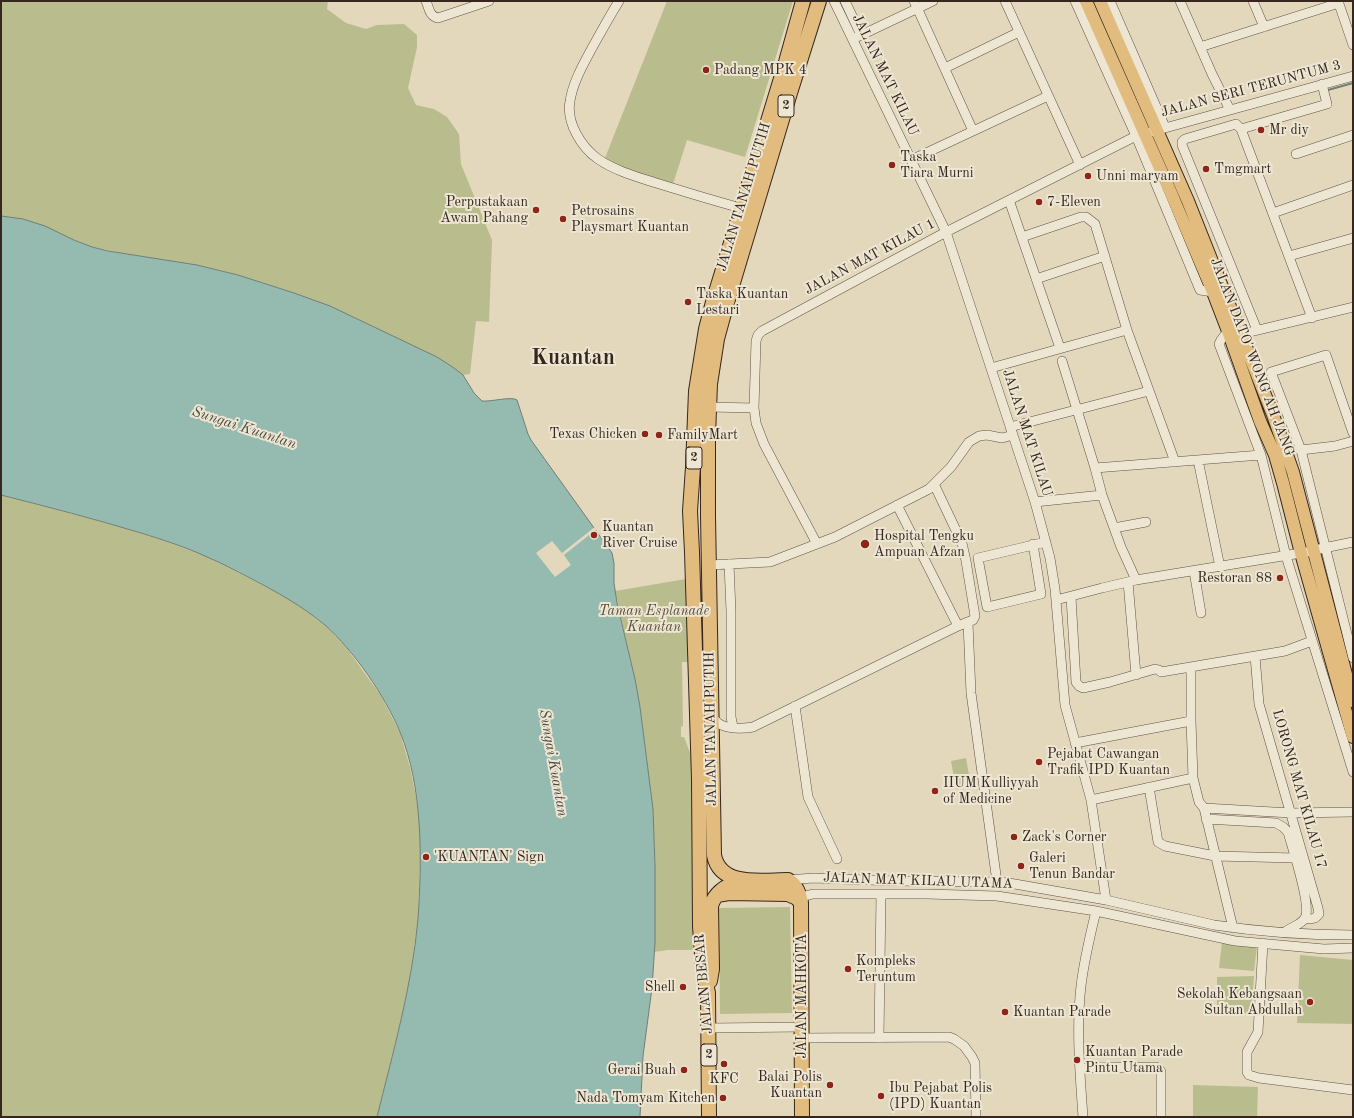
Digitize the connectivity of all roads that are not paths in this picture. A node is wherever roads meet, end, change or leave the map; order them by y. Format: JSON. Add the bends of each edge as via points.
{"nodes":[{"id":1,"x":426,"y":1,"type":"edge"},
{"id":2,"x":489,"y":1,"type":"edge"},
{"id":3,"x":619,"y":1,"type":"edge"},
{"id":4,"x":803,"y":1,"type":"edge"},
{"id":5,"x":819,"y":1,"type":"edge"},
{"id":6,"x":834,"y":1,"type":"edge"},
{"id":7,"x":845,"y":1,"type":"edge"},
{"id":8,"x":933,"y":1,"type":"edge"},
{"id":9,"x":1005,"y":1,"type":"edge"},
{"id":10,"x":1075,"y":1,"type":"edge"},
{"id":11,"x":1086,"y":1,"type":"edge"},
{"id":12,"x":1100,"y":1,"type":"edge"},
{"id":13,"x":1110,"y":1,"type":"edge"},
{"id":14,"x":1180,"y":1,"type":"edge"},
{"id":15,"x":1253,"y":1,"type":"edge"},
{"id":16,"x":1339,"y":2,"type":"edge"},
{"id":17,"x":916,"y":5,"type":"edge"},
{"id":18,"x":1264,"y":27,"type":"junction"},
{"id":19,"x":1019,"y":32,"type":"junction"},
{"id":20,"x":857,"y":37,"type":"junction"},
{"id":21,"x":1353,"y":45,"type":"edge"},
{"id":22,"x":1200,"y":47,"type":"junction"},
{"id":23,"x":945,"y":68,"type":"junction"},
{"id":24,"x":1353,"y":76,"type":"edge"},
{"id":25,"x":1322,"y":84,"type":"junction"},
{"id":26,"x":1048,"y":96,"type":"junction"},
{"id":27,"x":1230,"y":110,"type":"junction"},
{"id":28,"x":1161,"y":128,"type":"junction"},
{"id":29,"x":1241,"y":129,"type":"junction"},
{"id":30,"x":973,"y":131,"type":"junction"},
{"id":31,"x":1140,"y":135,"type":"junction"},
{"id":32,"x":1353,"y":135,"type":"edge"},
{"id":33,"x":1296,"y":154,"type":"dead end"},
{"id":34,"x":911,"y":160,"type":"junction"},
{"id":35,"x":1080,"y":165,"type":"junction"},
{"id":36,"x":1353,"y":185,"type":"edge"},
{"id":37,"x":1203,"y":197,"type":"junction"},
{"id":38,"x":1009,"y":200,"type":"junction"},
{"id":39,"x":1188,"y":202,"type":"junction"},
{"id":40,"x":741,"y":208,"type":"junction"},
{"id":41,"x":1273,"y":213,"type":"junction"},
{"id":42,"x":946,"y":232,"type":"junction"},
{"id":43,"x":1022,"y":237,"type":"junction"},
{"id":44,"x":1353,"y":238,"type":"edge"},
{"id":45,"x":1105,"y":256,"type":"junction"},
{"id":46,"x":1289,"y":256,"type":"junction"},
{"id":47,"x":1036,"y":279,"type":"junction"},
{"id":48,"x":1353,"y":308,"type":"edge"},
{"id":49,"x":1312,"y":318,"type":"junction"},
{"id":50,"x":1127,"y":330,"type":"junction"},
{"id":51,"x":1257,"y":330,"type":"junction"},
{"id":52,"x":1228,"y":331,"type":"junction"},
{"id":53,"x":1242,"y":334,"type":"junction"},
{"id":54,"x":1060,"y":348,"type":"junction"},
{"id":55,"x":1062,"y":361,"type":"dead end"},
{"id":56,"x":990,"y":368,"type":"junction"},
{"id":57,"x":1149,"y":391,"type":"junction"},
{"id":58,"x":709,"y":407,"type":"junction"},
{"id":59,"x":754,"y":408,"type":"junction"},
{"id":60,"x":1077,"y":409,"type":"junction"},
{"id":61,"x":1287,"y":413,"type":"junction"},
{"id":62,"x":1273,"y":414,"type":"junction"},
{"id":63,"x":1011,"y":431,"type":"junction"},
{"id":64,"x":1353,"y":433,"type":"edge"},
{"id":65,"x":1353,"y":441,"type":"edge"},
{"id":66,"x":1301,"y":450,"type":"junction"},
{"id":67,"x":1261,"y":455,"type":"junction"},
{"id":68,"x":1198,"y":460,"type":"junction"},
{"id":69,"x":1174,"y":462,"type":"junction"},
{"id":70,"x":1095,"y":468,"type":"junction"},
{"id":71,"x":934,"y":484,"type":"junction"},
{"id":72,"x":1102,"y":495,"type":"junction"},
{"id":73,"x":1035,"y":502,"type":"junction"},
{"id":74,"x":897,"y":505,"type":"junction"},
{"id":75,"x":708,"y":516,"type":"junction"},
{"id":76,"x":1146,"y":522,"type":"dead end"},
{"id":77,"x":1114,"y":528,"type":"junction"},
{"id":78,"x":709,"y":532,"type":"junction"},
{"id":79,"x":1046,"y":542,"type":"junction"},
{"id":80,"x":1353,"y":542,"type":"edge"},
{"id":81,"x":817,"y":544,"type":"junction"},
{"id":82,"x":1033,"y":544,"type":"junction"},
{"id":83,"x":1325,"y":548,"type":"junction"},
{"id":84,"x":692,"y":552,"type":"junction"},
{"id":85,"x":1307,"y":552,"type":"junction"},
{"id":86,"x":1286,"y":556,"type":"junction"},
{"id":87,"x":727,"y":564,"type":"junction"},
{"id":88,"x":709,"y":565,"type":"junction"},
{"id":89,"x":1220,"y":567,"type":"junction"},
{"id":90,"x":1194,"y":571,"type":"junction"},
{"id":91,"x":1132,"y":581,"type":"junction"},
{"id":92,"x":1071,"y":596,"type":"junction"},
{"id":93,"x":1056,"y":600,"type":"junction"},
{"id":94,"x":1201,"y":613,"type":"dead end"},
{"id":95,"x":968,"y":623,"type":"junction"},
{"id":96,"x":958,"y":626,"type":"junction"},
{"id":97,"x":1312,"y":641,"type":"junction"},
{"id":98,"x":1347,"y":646,"type":"edge"},
{"id":99,"x":1255,"y":656,"type":"junction"},
{"id":100,"x":1353,"y":658,"type":"edge"},
{"id":101,"x":1191,"y":667,"type":"junction"},
{"id":102,"x":1136,"y":675,"type":"junction"},
{"id":103,"x":1353,"y":701,"type":"edge"},
{"id":104,"x":795,"y":706,"type":"junction"},
{"id":105,"x":697,"y":713,"type":"junction"},
{"id":106,"x":711,"y":716,"type":"junction"},
{"id":107,"x":1191,"y":721,"type":"junction"},
{"id":108,"x":733,"y":727,"type":"junction"},
{"id":109,"x":712,"y":731,"type":"junction"},
{"id":110,"x":1353,"y":737,"type":"edge"},
{"id":111,"x":1075,"y":743,"type":"junction"},
{"id":112,"x":698,"y":746,"type":"junction"},
{"id":113,"x":1353,"y":772,"type":"edge"},
{"id":114,"x":1193,"y":778,"type":"junction"},
{"id":115,"x":1149,"y":787,"type":"junction"},
{"id":116,"x":1091,"y":800,"type":"junction"},
{"id":117,"x":1204,"y":808,"type":"junction"},
{"id":118,"x":1291,"y":812,"type":"junction"},
{"id":119,"x":1353,"y":812,"type":"edge"},
{"id":120,"x":1206,"y":819,"type":"junction"},
{"id":121,"x":1215,"y":856,"type":"junction"},
{"id":122,"x":1295,"y":858,"type":"junction"},
{"id":123,"x":837,"y":859,"type":"dead end"},
{"id":124,"x":700,"y":874,"type":"joint"},
{"id":125,"x":813,"y":878,"type":"junction"},
{"id":126,"x":743,"y":880,"type":"junction"},
{"id":127,"x":788,"y":880,"type":"junction"},
{"id":128,"x":897,"y":881,"type":"junction"},
{"id":129,"x":997,"y":882,"type":"junction"},
{"id":130,"x":813,"y":894,"type":"junction"},
{"id":131,"x":881,"y":894,"type":"junction"},
{"id":132,"x":896,"y":894,"type":"junction"},
{"id":133,"x":715,"y":896,"type":"junction"},
{"id":134,"x":1106,"y":900,"type":"junction"},
{"id":135,"x":801,"y":903,"type":"junction"},
{"id":136,"x":1096,"y":911,"type":"junction"},
{"id":137,"x":1305,"y":918,"type":"junction"},
{"id":138,"x":1233,"y":928,"type":"junction"},
{"id":139,"x":1285,"y":932,"type":"junction"},
{"id":140,"x":1329,"y":935,"type":"junction"},
{"id":141,"x":1353,"y":935,"type":"edge"},
{"id":142,"x":1263,"y":943,"type":"junction"},
{"id":143,"x":1328,"y":948,"type":"junction"},
{"id":144,"x":1353,"y":948,"type":"edge"},
{"id":145,"x":708,"y":993,"type":"junction"},
{"id":146,"x":708,"y":1028,"type":"junction"},
{"id":147,"x":802,"y":1033,"type":"junction"},
{"id":148,"x":879,"y":1038,"type":"junction"},
{"id":149,"x":1080,"y":1068,"type":"junction"},
{"id":150,"x":1353,"y":1090,"type":"edge"},
{"id":151,"x":709,"y":1117,"type":"edge"},
{"id":152,"x":802,"y":1117,"type":"edge"},
{"id":153,"x":976,"y":1117,"type":"edge"},
{"id":154,"x":1082,"y":1117,"type":"edge"},
{"id":155,"x":1161,"y":1117,"type":"edge"}],
"edges":[{"from":1,"to":2,"type":"street","via":[[430,13],[438,18]]},
{"from":3,"to":40,"type":"street","via":[[583,64],[572,92],[569,112],[579,138],[589,151],[615,168]]},
{"from":4,"to":40,"type":"highway","name":"JALAN TANAH PUTIH","number":"2"},
{"from":5,"to":58,"type":"highway","name":"JALAN TANAH PUTIH","number":"2","via":[[726,306],[713,361]]},
{"from":6,"to":20,"type":"street","name":"JALAN MAT KILAU"},
{"from":7,"to":20,"type":"street"},
{"from":8,"to":17,"type":"street"},
{"from":9,"to":19,"type":"street"},
{"from":10,"to":31,"type":"street"},
{"from":11,"to":31,"type":"main road","name":"JALAN DATO' WONG AH JANG"},
{"from":12,"to":28,"type":"main road","name":"JALAN DATO' WONG AH JANG"},
{"from":13,"to":28,"type":"street"},
{"from":14,"to":22,"type":"street"},
{"from":15,"to":18,"type":"street"},
{"from":16,"to":18,"type":"street"},
{"from":16,"to":21,"type":"street"},
{"from":17,"to":20,"type":"street"},
{"from":17,"to":23,"type":"street"},
{"from":18,"to":22,"type":"street"},
{"from":19,"to":23,"type":"street"},
{"from":19,"to":26,"type":"street"},
{"from":20,"to":34,"type":"street","name":"JALAN MAT KILAU"},
{"from":22,"to":27,"type":"street"},
{"from":23,"to":30,"type":"street"},
{"from":24,"to":25,"type":"street","name":"JALAN SERI TERUNTUM 3"},
{"from":25,"to":27,"type":"street","name":"JALAN SERI TERUNTUM 3"},
{"from":25,"to":29,"type":"street","via":[[1327,104]]},
{"from":26,"to":30,"type":"street"},
{"from":26,"to":35,"type":"street"},
{"from":27,"to":28,"type":"street","name":"JALAN SERI TERUNTUM 3"},
{"from":28,"to":31,"type":"street","name":"JALAN MAT KILAU 1"},
{"from":28,"to":39,"type":"main road","name":"JALAN DATO' WONG AH JANG"},
{"from":29,"to":37,"type":"street","via":[[1236,124],[1182,142]]},
{"from":29,"to":41,"type":"street"},
{"from":30,"to":34,"type":"street"},
{"from":31,"to":35,"type":"street","name":"JALAN MAT KILAU 1"},
{"from":31,"to":52,"type":"main road","name":"JALAN DATO' WONG AH JANG","via":[[1179,226],[1213,292]]},
{"from":32,"to":33,"type":"street"},
{"from":34,"to":42,"type":"street","name":"JALAN MAT KILAU"},
{"from":35,"to":38,"type":"street","name":"JALAN MAT KILAU 1"},
{"from":36,"to":41,"type":"street"},
{"from":37,"to":39,"type":"street"},
{"from":37,"to":51,"type":"street"},
{"from":38,"to":42,"type":"street","name":"JALAN MAT KILAU 1"},
{"from":38,"to":43,"type":"street"},
{"from":39,"to":53,"type":"main road","name":"JALAN DATO' WONG AH JANG"},
{"from":40,"to":84,"type":"highway","name":"JALAN TANAH PUTIH","number":"2","via":[[713,302],[698,372],[690,511]]},
{"from":41,"to":46,"type":"street"},
{"from":42,"to":56,"type":"street","name":"JALAN MAT KILAU"},
{"from":42,"to":59,"type":"street","name":"JALAN MAT KILAU 1","via":[[762,331],[756,341]]},
{"from":43,"to":45,"type":"street","via":[[1086,217],[1092,220],[1096,227]]},
{"from":43,"to":47,"type":"street"},
{"from":44,"to":46,"type":"street"},
{"from":45,"to":47,"type":"street"},
{"from":45,"to":50,"type":"street"},
{"from":46,"to":49,"type":"street"},
{"from":47,"to":54,"type":"street"},
{"from":48,"to":49,"type":"street"},
{"from":49,"to":51,"type":"street"},
{"from":50,"to":54,"type":"street"},
{"from":50,"to":57,"type":"street"},
{"from":51,"to":53,"type":"street"},
{"from":52,"to":67,"type":"street","via":[[1219,344]]},
{"from":52,"to":85,"type":"main road","name":"JALAN DATO' WONG AH JANG"},
{"from":53,"to":62,"type":"main road","name":"JALAN DATO' WONG AH JANG"},
{"from":54,"to":56,"type":"street"},
{"from":55,"to":60,"type":"street"},
{"from":56,"to":63,"type":"street","name":"JALAN MAT KILAU"},
{"from":57,"to":60,"type":"street"},
{"from":57,"to":69,"type":"street"},
{"from":58,"to":59,"type":"street"},
{"from":58,"to":75,"type":"highway","name":"JALAN TANAH PUTIH","number":"2"},
{"from":59,"to":81,"type":"street","name":"JALAN MAT KILAU 1","via":[[759,432]]},
{"from":60,"to":63,"type":"street"},
{"from":60,"to":70,"type":"street"},
{"from":61,"to":62,"type":"street"},
{"from":61,"to":64,"type":"street","via":[[1271,372],[1326,355]]},
{"from":61,"to":66,"type":"street"},
{"from":62,"to":85,"type":"main road","name":"JALAN DATO' WONG AH JANG","via":[[1293,472]]},
{"from":63,"to":71,"type":"street","via":[[1002,438],[987,435],[969,442],[951,467]]},
{"from":63,"to":73,"type":"street","name":"JALAN MAT KILAU"},
{"from":65,"to":66,"type":"street"},
{"from":66,"to":83,"type":"street"},
{"from":67,"to":68,"type":"street"},
{"from":67,"to":86,"type":"street"},
{"from":68,"to":69,"type":"street"},
{"from":68,"to":89,"type":"street"},
{"from":69,"to":70,"type":"street"},
{"from":70,"to":72,"type":"street"},
{"from":71,"to":74,"type":"street"},
{"from":71,"to":95,"type":"street","via":[[962,542],[975,616]]},
{"from":72,"to":73,"type":"street"},
{"from":72,"to":77,"type":"street"},
{"from":73,"to":79,"type":"street","name":"JALAN MAT KILAU"},
{"from":74,"to":81,"type":"street"},
{"from":74,"to":96,"type":"street"},
{"from":75,"to":78,"type":"highway","name":"JALAN TANAH PUTIH","number":"2"},
{"from":75,"to":84,"type":"highway","via":[[704,549],[700,555]]},
{"from":76,"to":77,"type":"street"},
{"from":77,"to":91,"type":"street"},
{"from":78,"to":87,"type":"street","via":[[715,553]]},
{"from":78,"to":88,"type":"highway","name":"JALAN TANAH PUTIH","number":"2"},
{"from":79,"to":82,"type":"street"},
{"from":79,"to":93,"type":"street","name":"JALAN MAT KILAU"},
{"from":80,"to":83,"type":"street"},
{"from":81,"to":87,"type":"street","via":[[770,562]]},
{"from":82,"to":82,"type":"street","via":[[1041,594],[987,607],[978,558]]},
{"from":83,"to":85,"type":"street"},
{"from":83,"to":98,"type":"street"},
{"from":84,"to":105,"type":"highway","name":"JALAN TANAH PUTIH","number":"2"},
{"from":85,"to":86,"type":"street"},
{"from":85,"to":98,"type":"main road","name":"JALAN DATO' WONG AH JANG"},
{"from":85,"to":110,"type":"main road","name":"JALAN DATO' WONG AH JANG"},
{"from":86,"to":89,"type":"street"},
{"from":86,"to":97,"type":"street"},
{"from":87,"to":88,"type":"street"},
{"from":87,"to":108,"type":"street","via":[[731,611]]},
{"from":88,"to":106,"type":"highway","name":"JALAN TANAH PUTIH","number":"2"},
{"from":89,"to":90,"type":"street"},
{"from":90,"to":91,"type":"street"},
{"from":90,"to":94,"type":"street"},
{"from":91,"to":92,"type":"street"},
{"from":91,"to":102,"type":"street"},
{"from":92,"to":93,"type":"street"},
{"from":92,"to":102,"type":"street","via":[[1076,682],[1079,686],[1083,688]]},
{"from":93,"to":111,"type":"street","name":"JALAN MAT KILAU","via":[[1065,705]]},
{"from":95,"to":96,"type":"street"},
{"from":95,"to":129,"type":"street","via":[[971,693]]},
{"from":96,"to":104,"type":"street"},
{"from":97,"to":99,"type":"street","via":[[1285,651]]},
{"from":97,"to":113,"type":"street"},
{"from":98,"to":100,"type":"street"},
{"from":98,"to":103,"type":"main road","name":"JALAN DATO' WONG AH JANG"},
{"from":99,"to":101,"type":"street"},
{"from":99,"to":118,"type":"street","name":"LORONG MAT KILAU 17","via":[[1259,704]]},
{"from":101,"to":102,"type":"street","via":[[1161,672],[1156,669]]},
{"from":101,"to":107,"type":"street"},
{"from":104,"to":108,"type":"street","via":[[753,727]]},
{"from":104,"to":123,"type":"street","via":[[806,792]]},
{"from":105,"to":109,"type":"highway"},
{"from":105,"to":112,"type":"highway","name":"JALAN TANAH PUTIH","number":"2"},
{"from":106,"to":108,"type":"street","via":[[718,723]]},
{"from":106,"to":109,"type":"highway","name":"JALAN TANAH PUTIH","number":"2"},
{"from":107,"to":111,"type":"street"},
{"from":107,"to":114,"type":"street"},
{"from":108,"to":109,"type":"street","via":[[725,731]]},
{"from":109,"to":112,"type":"highway"},
{"from":109,"to":126,"type":"highway","name":"JALAN TANAH PUTIH","number":"2","via":[[715,862],[724,873]]},
{"from":111,"to":116,"type":"street","name":"JALAN MAT KILAU"},
{"from":112,"to":124,"type":"highway","name":"JALAN TANAH PUTIH","number":"2"},
{"from":114,"to":115,"type":"street"},
{"from":114,"to":117,"type":"street","via":[[1199,802]]},
{"from":115,"to":116,"type":"street"},
{"from":115,"to":121,"type":"street","via":[[1158,842],[1165,846]]},
{"from":116,"to":134,"type":"street","name":"JALAN MAT KILAU"},
{"from":117,"to":118,"type":"street"},
{"from":117,"to":120,"type":"street"},
{"from":118,"to":119,"type":"street"},
{"from":118,"to":137,"type":"street","name":"LORONG MAT KILAU 17","via":[[1319,914],[1315,918]]},
{"from":120,"to":121,"type":"street"},
{"from":120,"to":122,"type":"street","via":[[1276,823],[1288,832]]},
{"from":121,"to":122,"type":"street"},
{"from":121,"to":138,"type":"street"},
{"from":122,"to":137,"type":"street","via":[[1307,904]]},
{"from":124,"to":145,"type":"highway","name":"JALAN BESAR","number":"2","via":[[702,960]]},
{"from":125,"to":127,"type":"street","name":"JALAN MAT KILAU UTAMA"},
{"from":125,"to":128,"type":"street","name":"JALAN MAT KILAU UTAMA"},
{"from":125,"to":130,"type":"street","via":[[808,886]]},
{"from":126,"to":127,"type":"highway","name":"JALAN MAT KILAU UTAMA"},
{"from":126,"to":133,"type":"highway","via":[[726,887]]},
{"from":127,"to":135,"type":"highway","name":"JALAN MAHKOTA","via":[[794,884]]},
{"from":128,"to":129,"type":"street","name":"JALAN MAT KILAU UTAMA"},
{"from":128,"to":132,"type":"street","via":[[892,888]]},
{"from":129,"to":134,"type":"street","name":"JALAN MAT KILAU UTAMA"},
{"from":130,"to":131,"type":"street","name":"JALAN MAT KILAU UTAMA"},
{"from":130,"to":135,"type":"street","name":"JALAN MAT KILAU UTAMA","via":[[805,896]]},
{"from":131,"to":132,"type":"street","name":"JALAN MAT KILAU UTAMA"},
{"from":131,"to":148,"type":"street"},
{"from":132,"to":136,"type":"street","name":"JALAN MAT KILAU UTAMA","via":[[997,896]]},
{"from":133,"to":135,"type":"highway","via":[[728,893],[788,894]]},
{"from":133,"to":145,"type":"highway","via":[[711,906],[712,969]]},
{"from":134,"to":138,"type":"street","name":"JALAN MAT KILAU UTAMA"},
{"from":135,"to":147,"type":"highway","name":"JALAN MAHKOTA"},
{"from":136,"to":142,"type":"street","name":"JALAN MAT KILAU UTAMA","via":[[1221,939]]},
{"from":136,"to":149,"type":"street","via":[[1081,986]]},
{"from":137,"to":139,"type":"street"},
{"from":138,"to":139,"type":"street","name":"JALAN MAT KILAU UTAMA"},
{"from":139,"to":140,"type":"street","name":"JALAN MAT KILAU UTAMA"},
{"from":140,"to":141,"type":"street","name":"JALAN MAT KILAU UTAMA"},
{"from":140,"to":143,"type":"street","via":[[1349,942],[1347,945]]},
{"from":142,"to":143,"type":"street","name":"JALAN MAT KILAU UTAMA"},
{"from":142,"to":150,"type":"street","via":[[1258,1032],[1247,1052],[1247,1072],[1251,1077]]},
{"from":143,"to":144,"type":"street","name":"JALAN MAT KILAU UTAMA"},
{"from":145,"to":146,"type":"highway","name":"JALAN BESAR","number":"2"},
{"from":146,"to":147,"type":"street"},
{"from":146,"to":151,"type":"highway","name":"JALAN BESAR","number":"2"},
{"from":147,"to":148,"type":"street"},
{"from":147,"to":152,"type":"highway","name":"JALAN MAHKOTA"},
{"from":148,"to":153,"type":"street","via":[[948,1037],[964,1046],[975,1063]]},
{"from":149,"to":154,"type":"street"},
{"from":149,"to":155,"type":"street","via":[[1156,1067],[1161,1072]]}]}
